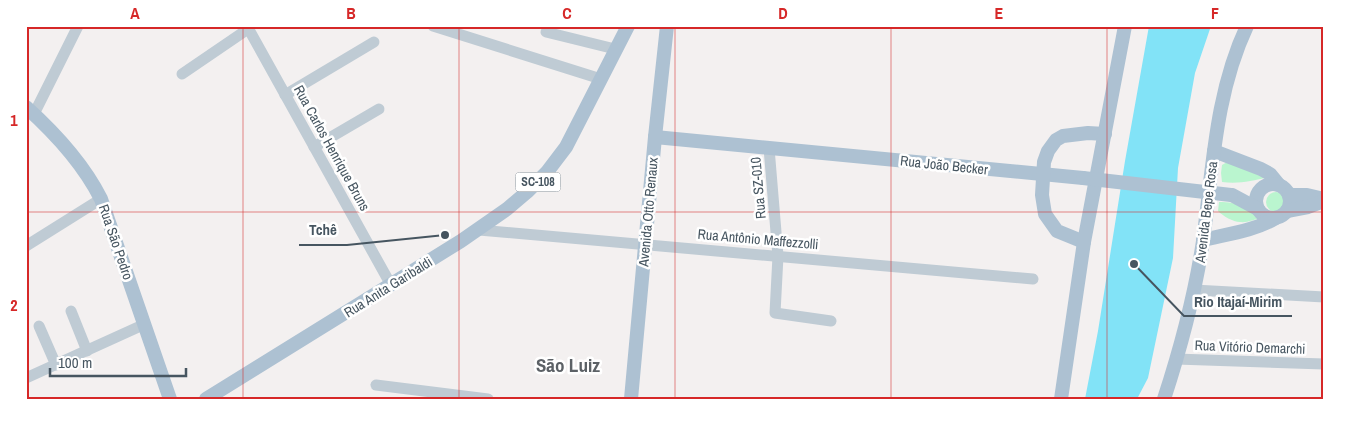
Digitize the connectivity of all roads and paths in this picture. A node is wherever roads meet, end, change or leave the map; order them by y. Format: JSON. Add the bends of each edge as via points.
{"nodes":[{"id":1,"x":78,"y":26,"type":"edge"},
{"id":2,"x":433,"y":26,"type":"edge"},
{"id":3,"x":628,"y":26,"type":"edge"},
{"id":4,"x":667,"y":26,"type":"edge"},
{"id":5,"x":1125,"y":26,"type":"edge"},
{"id":6,"x":1246,"y":26,"type":"edge"},
{"id":7,"x":248,"y":28,"type":"edge"},
{"id":8,"x":546,"y":32,"type":"dead end"},
{"id":9,"x":374,"y":42,"type":"dead end"},
{"id":10,"x":615,"y":48,"type":"junction"},
{"id":11,"x":182,"y":74,"type":"dead end"},
{"id":12,"x":601,"y":79,"type":"junction"},
{"id":13,"x":285,"y":95,"type":"junction"},
{"id":14,"x":379,"y":109,"type":"dead end"},
{"id":15,"x":30,"y":110,"type":"edge"},
{"id":16,"x":1105,"y":134,"type":"junction"},
{"id":17,"x":655,"y":137,"type":"junction"},
{"id":18,"x":314,"y":147,"type":"junction"},
{"id":19,"x":769,"y":148,"type":"junction"},
{"id":20,"x":1214,"y":151,"type":"junction"},
{"id":21,"x":1043,"y":174,"type":"junction"},
{"id":22,"x":1279,"y":185,"type":"junction"},
{"id":23,"x":1259,"y":191,"type":"junction"},
{"id":24,"x":1231,"y":195,"type":"junction"},
{"id":25,"x":1289,"y":195,"type":"junction"},
{"id":26,"x":101,"y":199,"type":"junction"},
{"id":27,"x":1324,"y":200,"type":"edge"},
{"id":28,"x":1258,"y":210,"type":"junction"},
{"id":29,"x":1281,"y":215,"type":"junction"},
{"id":30,"x":479,"y":230,"type":"junction"},
{"id":31,"x":1203,"y":240,"type":"junction"},
{"id":32,"x":1084,"y":242,"type":"junction"},
{"id":33,"x":645,"y":245,"type":"junction"},
{"id":34,"x":26,"y":246,"type":"edge"},
{"id":35,"x":778,"y":256,"type":"junction"},
{"id":36,"x":1033,"y":279,"type":"dead end"},
{"id":37,"x":390,"y":285,"type":"junction"},
{"id":38,"x":1194,"y":290,"type":"junction"},
{"id":39,"x":1324,"y":296,"type":"edge"},
{"id":40,"x":71,"y":311,"type":"dead end"},
{"id":41,"x":831,"y":321,"type":"dead end"},
{"id":42,"x":145,"y":324,"type":"junction"},
{"id":43,"x":39,"y":326,"type":"dead end"},
{"id":44,"x":87,"y":351,"type":"junction"},
{"id":45,"x":1176,"y":359,"type":"junction"},
{"id":46,"x":1324,"y":364,"type":"edge"},
{"id":47,"x":56,"y":365,"type":"junction"},
{"id":48,"x":26,"y":378,"type":"edge"},
{"id":49,"x":376,"y":385,"type":"dead end"},
{"id":50,"x":170,"y":399,"type":"edge"},
{"id":51,"x":206,"y":399,"type":"edge"},
{"id":52,"x":488,"y":399,"type":"edge"},
{"id":53,"x":630,"y":399,"type":"edge"},
{"id":54,"x":1061,"y":399,"type":"edge"},
{"id":55,"x":1164,"y":399,"type":"edge"}],
"edges":[{"from":1,"to":15,"type":"street"},
{"from":2,"to":12,"type":"street"},
{"from":3,"to":10,"type":"main road","name":"Rua Anita Garibaldi","number":"SC-108"},
{"from":4,"to":17,"type":"main road","name":"Avenida Otto Renaux"},
{"from":5,"to":16,"type":"main road"},
{"from":6,"to":20,"type":"main road","name":"Avenida Bepe Rosa","via":[[1224,90]]},
{"from":7,"to":11,"type":"street"},
{"from":7,"to":13,"type":"street","name":"Rua Carlos Henrique Bruns"},
{"from":8,"to":10,"type":"street"},
{"from":9,"to":13,"type":"street"},
{"from":10,"to":12,"type":"main road","name":"Rua Anita Garibaldi","number":"SC-108"},
{"from":12,"to":30,"type":"main road","name":"Rua Anita Garibaldi","number":"SC-108","via":[[566,146],[547,172],[508,209]]},
{"from":13,"to":18,"type":"street","name":"Rua Carlos Henrique Bruns"},
{"from":14,"to":18,"type":"street"},
{"from":15,"to":26,"type":"main road","name":"Rua São Pedro","via":[[74,157]]},
{"from":16,"to":21,"type":"main road","via":[[1076,133],[1056,140],[1048,151]]},
{"from":16,"to":32,"type":"main road"},
{"from":17,"to":19,"type":"main road","name":"Rua João Becker"},
{"from":17,"to":33,"type":"main road","name":"Avenida Otto Renaux"},
{"from":18,"to":37,"type":"street","name":"Rua Carlos Henrique Bruns"},
{"from":19,"to":21,"type":"main road","name":"Rua João Becker"},
{"from":19,"to":35,"type":"street","name":"Rua SZ-010"},
{"from":20,"to":22,"type":"main road","via":[[1270,174]]},
{"from":20,"to":31,"type":"main road","name":"Avenida Bepe Rosa"},
{"from":21,"to":24,"type":"main road","name":"Rua João Becker","bridge":true},
{"from":21,"to":32,"type":"main road","via":[[1045,214],[1057,230]]},
{"from":22,"to":23,"type":"main road","via":[[1268,185]]},
{"from":22,"to":25,"type":"main road"},
{"from":23,"to":24,"type":"main road","name":"Rua João Becker"},
{"from":23,"to":28,"type":"main road","via":[[1256,196]]},
{"from":24,"to":28,"type":"main road","name":"Rua João Becker"},
{"from":25,"to":27,"type":"main road","via":[[1307,195]]},
{"from":25,"to":29,"type":"main road","via":[[1290,206]]},
{"from":26,"to":34,"type":"street"},
{"from":26,"to":42,"type":"main road","name":"Rua São Pedro"},
{"from":27,"to":29,"type":"main road"},
{"from":28,"to":29,"type":"main road","via":[[1269,218]]},
{"from":29,"to":31,"type":"main road","via":[[1255,228]]},
{"from":30,"to":33,"type":"street","name":"Rua Antônio Maffezzolli"},
{"from":30,"to":37,"type":"main road","name":"Rua Anita Garibaldi","number":"SC-108"},
{"from":31,"to":38,"type":"main road","name":"Avenida Bepe Rosa"},
{"from":32,"to":54,"type":"main road"},
{"from":33,"to":35,"type":"street","name":"Rua Antônio Maffezzolli"},
{"from":33,"to":53,"type":"main road","name":"Avenida Otto Renaux"},
{"from":35,"to":36,"type":"street","name":"Rua Antônio Maffezzolli"},
{"from":35,"to":41,"type":"street","name":"Rua SZ-010","via":[[775,313]]},
{"from":37,"to":51,"type":"main road","name":"Rua Anita Garibaldi","number":"SC-108"},
{"from":38,"to":39,"type":"street"},
{"from":38,"to":45,"type":"main road","name":"Avenida Bepe Rosa"},
{"from":40,"to":44,"type":"street"},
{"from":42,"to":44,"type":"street"},
{"from":42,"to":50,"type":"main road","name":"Rua São Pedro"},
{"from":43,"to":47,"type":"street"},
{"from":44,"to":47,"type":"street"},
{"from":45,"to":46,"type":"street","name":"Rua Vitório Demarchi"},
{"from":45,"to":55,"type":"main road","name":"Avenida Bepe Rosa"},
{"from":47,"to":48,"type":"street"},
{"from":49,"to":52,"type":"street"}]}
